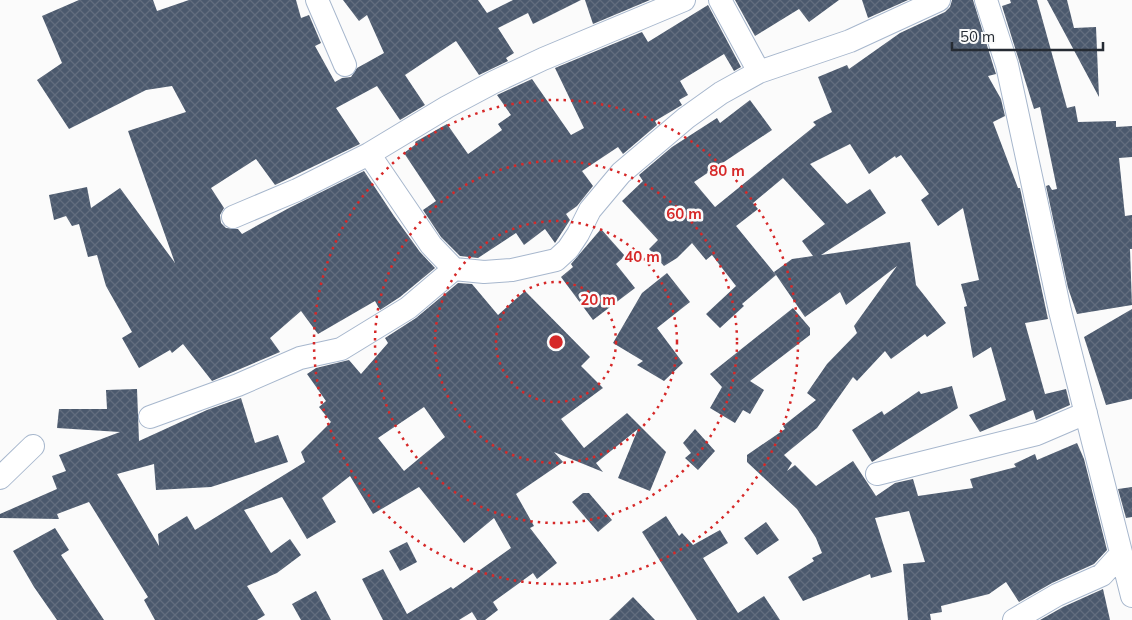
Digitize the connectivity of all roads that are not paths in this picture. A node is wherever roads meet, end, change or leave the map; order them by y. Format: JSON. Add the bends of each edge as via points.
{"nodes":[{"id":1,"x":317,"y":0,"type":"edge"},
{"id":2,"x":684,"y":0,"type":"edge"},
{"id":3,"x":720,"y":0,"type":"edge"},
{"id":4,"x":939,"y":0,"type":"edge"},
{"id":5,"x":986,"y":0,"type":"edge"},
{"id":6,"x":345,"y":65,"type":"dead end"},
{"id":7,"x":759,"y":72,"type":"junction"},
{"id":8,"x":369,"y":154,"type":"junction"},
{"id":9,"x":233,"y":217,"type":"dead end"},
{"id":10,"x":454,"y":269,"type":"junction"},
{"id":11,"x":1086,"y":413,"type":"junction"},
{"id":12,"x":150,"y":417,"type":"dead end"},
{"id":13,"x":33,"y":446,"type":"dead end"},
{"id":14,"x":877,"y":474,"type":"dead end"},
{"id":15,"x":0,"y":478,"type":"edge"},
{"id":16,"x":1121,"y":554,"type":"junction"},
{"id":17,"x":1132,"y":596,"type":"edge"},
{"id":18,"x":1014,"y":620,"type":"edge"}],
"edges":[{"from":1,"to":6,"type":"street"},
{"from":2,"to":8,"type":"street","via":[[494,82]]},
{"from":3,"to":7,"type":"street"},
{"from":4,"to":7,"type":"street","via":[[850,41]]},
{"from":5,"to":11,"type":"street","via":[[1007,65],[1060,311]]},
{"from":7,"to":10,"type":"street","via":[[721,93],[634,160],[607,188],[568,249],[556,260],[512,270]]},
{"from":8,"to":9,"type":"street"},
{"from":8,"to":10,"type":"street","via":[[432,245]]},
{"from":10,"to":12,"type":"street","via":[[408,308],[342,350],[300,358]]},
{"from":11,"to":14,"type":"street","via":[[1029,436]]},
{"from":11,"to":16,"type":"street"},
{"from":13,"to":15,"type":"street"},
{"from":16,"to":17,"type":"street"},
{"from":16,"to":18,"type":"street","via":[[1102,575],[1057,595]]}]}
